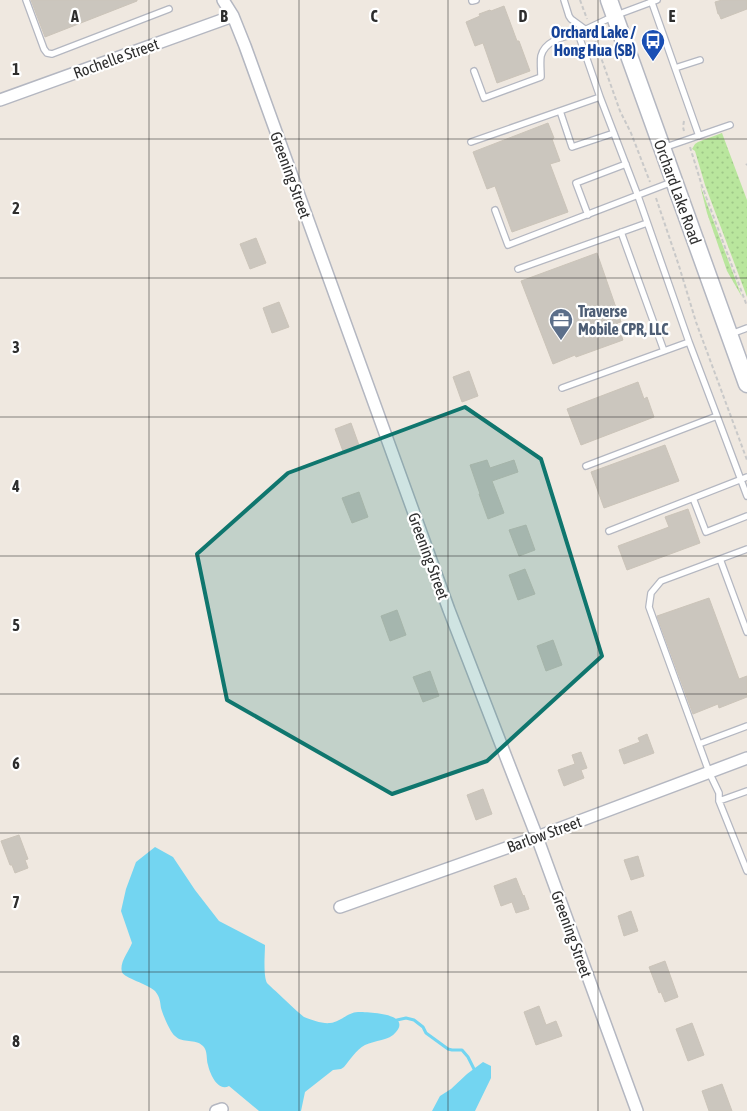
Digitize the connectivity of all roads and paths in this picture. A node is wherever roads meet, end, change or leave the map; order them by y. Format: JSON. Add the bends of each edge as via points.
{"nodes":[{"id":1,"x":26,"y":0,"type":"edge"},
{"id":2,"x":223,"y":0,"type":"edge"},
{"id":3,"x":564,"y":0,"type":"edge"},
{"id":4,"x":580,"y":0,"type":"edge"},
{"id":5,"x":609,"y":0,"type":"edge"},
{"id":6,"x":654,"y":1,"type":"edge"},
{"id":7,"x":169,"y":9,"type":"dead end"},
{"id":8,"x":233,"y":16,"type":"junction"},
{"id":9,"x":614,"y":16,"type":"junction"},
{"id":10,"x":588,"y":29,"type":"junction"},
{"id":11,"x":578,"y":33,"type":"junction"},
{"id":12,"x":700,"y":60,"type":"dead end"},
{"id":13,"x":676,"y":68,"type":"junction"},
{"id":14,"x":474,"y":71,"type":"dead end"},
{"id":15,"x":600,"y":97,"type":"junction"},
{"id":16,"x":0,"y":100,"type":"edge"},
{"id":17,"x":560,"y":111,"type":"junction"},
{"id":18,"x":685,"y":117,"type":"dead end"},
{"id":19,"x":730,"y":125,"type":"dead end"},
{"id":20,"x":614,"y":133,"type":"junction"},
{"id":21,"x":699,"y":136,"type":"junction"},
{"id":22,"x":687,"y":140,"type":"junction"},
{"id":23,"x":471,"y":142,"type":"dead end"},
{"id":24,"x":662,"y":148,"type":"junction"},
{"id":25,"x":626,"y":164,"type":"junction"},
{"id":26,"x":674,"y":182,"type":"junction"},
{"id":27,"x":653,"y":190,"type":"junction"},
{"id":28,"x":638,"y":196,"type":"junction"},
{"id":29,"x":494,"y":210,"type":"dead end"},
{"id":30,"x":588,"y":215,"type":"junction"},
{"id":31,"x":647,"y":223,"type":"junction"},
{"id":32,"x":621,"y":232,"type":"junction"},
{"id":33,"x":518,"y":269,"type":"dead end"},
{"id":34,"x":747,"y":306,"type":"edge"},
{"id":35,"x":747,"y":328,"type":"edge"},
{"id":36,"x":729,"y":334,"type":"junction"},
{"id":37,"x":689,"y":342,"type":"junction"},
{"id":38,"x":664,"y":351,"type":"junction"},
{"id":39,"x":747,"y":384,"type":"edge"},
{"id":40,"x":562,"y":388,"type":"dead end"},
{"id":41,"x":717,"y":416,"type":"junction"},
{"id":42,"x":747,"y":460,"type":"edge"},
{"id":43,"x":586,"y":466,"type":"dead end"},
{"id":44,"x":744,"y":478,"type":"edge"},
{"id":45,"x":747,"y":496,"type":"edge"},
{"id":46,"x":692,"y":498,"type":"junction"},
{"id":47,"x":747,"y":516,"type":"edge"},
{"id":48,"x":609,"y":531,"type":"dead end"},
{"id":49,"x":747,"y":549,"type":"edge"},
{"id":50,"x":720,"y":559,"type":"junction"},
{"id":51,"x":747,"y":632,"type":"edge"},
{"id":52,"x":747,"y":726,"type":"edge"},
{"id":53,"x":699,"y":744,"type":"junction"},
{"id":54,"x":747,"y":758,"type":"edge"},
{"id":55,"x":709,"y":772,"type":"junction"},
{"id":56,"x":747,"y":791,"type":"edge"},
{"id":57,"x":720,"y":801,"type":"junction"},
{"id":58,"x":536,"y":837,"type":"junction"},
{"id":59,"x":747,"y":871,"type":"edge"},
{"id":60,"x":340,"y":907,"type":"dead end"},
{"id":61,"x":637,"y":1111,"type":"edge"}],
"edges":[{"from":1,"to":7,"type":"lane","via":[[44,48],[52,54]]},
{"from":2,"to":8,"type":"street","name":"Greening Street"},
{"from":3,"to":10,"type":"lane","via":[[571,19]]},
{"from":4,"to":10,"type":"path"},
{"from":5,"to":9,"type":"main road","name":"Orchard Lake Road"},
{"from":6,"to":9,"type":"lane"},
{"from":6,"to":13,"type":"lane"},
{"from":8,"to":16,"type":"street","name":"Rochelle Street"},
{"from":8,"to":58,"type":"street","name":"Greening Street","via":[[449,610]]},
{"from":9,"to":10,"type":"lane"},
{"from":9,"to":24,"type":"main road","name":"Orchard Lake Road"},
{"from":10,"to":11,"type":"lane"},
{"from":10,"to":27,"type":"path"},
{"from":11,"to":14,"type":"lane","via":[[557,39],[545,47],[541,57],[541,77],[484,98]]},
{"from":11,"to":15,"type":"lane"},
{"from":12,"to":13,"type":"lane"},
{"from":13,"to":21,"type":"lane"},
{"from":15,"to":17,"type":"lane"},
{"from":15,"to":20,"type":"lane"},
{"from":17,"to":20,"type":"lane","via":[[572,147]]},
{"from":17,"to":23,"type":"lane"},
{"from":18,"to":22,"type":"path","via":[[683,127]]},
{"from":19,"to":21,"type":"lane"},
{"from":20,"to":25,"type":"lane"},
{"from":21,"to":22,"type":"lane"},
{"from":22,"to":24,"type":"lane"},
{"from":22,"to":34,"type":"path"},
{"from":24,"to":26,"type":"main road","name":"Orchard Lake Road"},
{"from":25,"to":28,"type":"lane"},
{"from":25,"to":30,"type":"lane","via":[[576,183]]},
{"from":26,"to":27,"type":"lane"},
{"from":26,"to":36,"type":"main road","name":"Orchard Lake Road"},
{"from":27,"to":28,"type":"lane"},
{"from":27,"to":42,"type":"path","via":[[696,322]]},
{"from":28,"to":30,"type":"lane"},
{"from":28,"to":31,"type":"lane"},
{"from":29,"to":30,"type":"lane","via":[[508,245]]},
{"from":31,"to":32,"type":"lane"},
{"from":31,"to":37,"type":"lane"},
{"from":32,"to":33,"type":"lane"},
{"from":32,"to":38,"type":"lane"},
{"from":35,"to":36,"type":"lane"},
{"from":36,"to":39,"type":"main road","name":"Orchard Lake Road"},
{"from":37,"to":38,"type":"lane"},
{"from":37,"to":41,"type":"lane"},
{"from":38,"to":40,"type":"lane"},
{"from":41,"to":43,"type":"lane"},
{"from":41,"to":44,"type":"lane"},
{"from":44,"to":45,"type":"lane"},
{"from":44,"to":46,"type":"lane"},
{"from":46,"to":47,"type":"lane","via":[[706,532]]},
{"from":46,"to":48,"type":"lane"},
{"from":49,"to":50,"type":"lane"},
{"from":50,"to":51,"type":"lane"},
{"from":50,"to":53,"type":"lane","via":[[661,581],[651,593],[650,607]]},
{"from":52,"to":53,"type":"lane"},
{"from":53,"to":55,"type":"lane"},
{"from":54,"to":55,"type":"street","name":"Barlow Street"},
{"from":55,"to":57,"type":"lane"},
{"from":55,"to":58,"type":"street","name":"Barlow Street"},
{"from":56,"to":57,"type":"lane"},
{"from":57,"to":59,"type":"lane"},
{"from":58,"to":60,"type":"street","name":"Barlow Street"},
{"from":58,"to":61,"type":"street","name":"Greening Street"}]}
